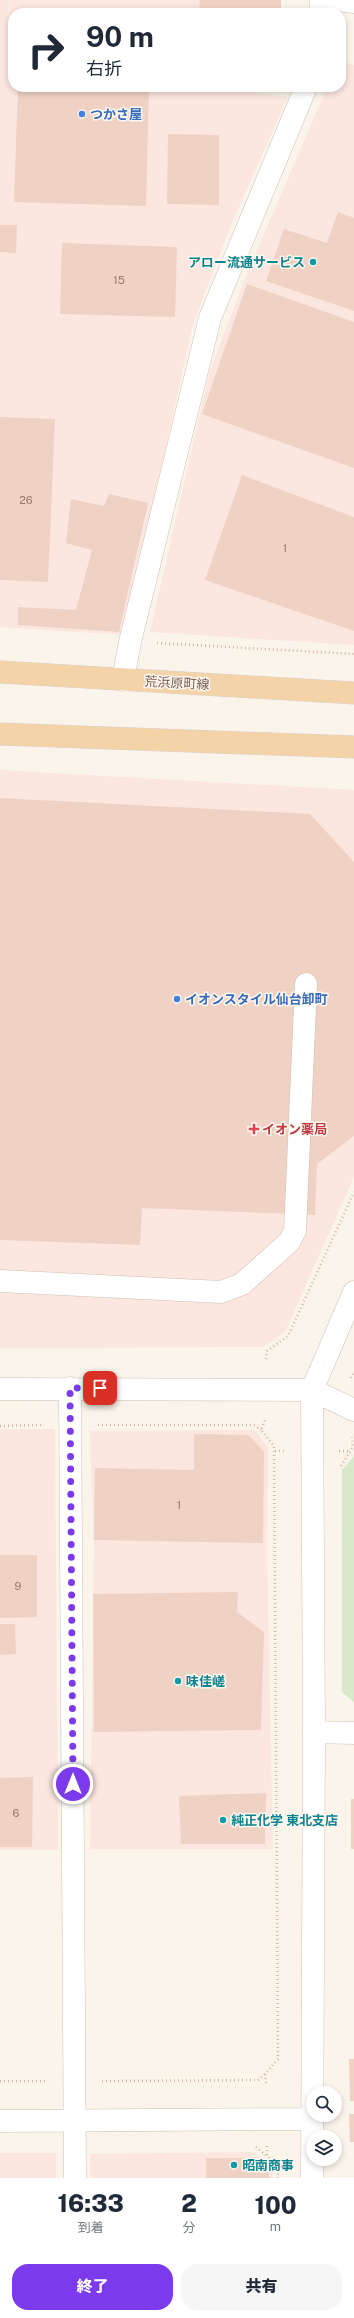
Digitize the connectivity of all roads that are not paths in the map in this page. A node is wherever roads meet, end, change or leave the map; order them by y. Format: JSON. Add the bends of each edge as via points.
{"nodes":[{"id":1,"x":336,"y":0,"type":"edge"},
{"id":2,"x":354,"y":2,"type":"edge"},
{"id":3,"x":304,"y":92,"type":"edge"},
{"id":4,"x":0,"y":672,"type":"edge"},
{"id":5,"x":123,"y":680,"type":"junction"},
{"id":6,"x":354,"y":693,"type":"edge"},
{"id":7,"x":0,"y":734,"type":"edge"},
{"id":8,"x":354,"y":747,"type":"edge"},
{"id":9,"x":306,"y":984,"type":"dead end"},
{"id":10,"x":0,"y":1281,"type":"edge"},
{"id":11,"x":354,"y":1292,"type":"edge"},
{"id":12,"x":70,"y":1388,"type":"junction"},
{"id":13,"x":0,"y":1389,"type":"edge"},
{"id":14,"x":312,"y":1390,"type":"junction"},
{"id":15,"x":354,"y":1410,"type":"edge"},
{"id":16,"x":314,"y":1732,"type":"junction"},
{"id":17,"x":354,"y":1732,"type":"edge"},
{"id":18,"x":312,"y":2086,"type":"edge"},
{"id":19,"x":306,"y":2119,"type":"edge"},
{"id":20,"x":74,"y":2120,"type":"junction"},
{"id":21,"x":0,"y":2121,"type":"edge"},
{"id":22,"x":312,"y":2122,"type":"edge"},
{"id":23,"x":75,"y":2178,"type":"edge"},
{"id":24,"x":312,"y":2178,"type":"edge"}],
"edges":[{"from":1,"to":2,"type":"street"},
{"from":3,"to":5,"type":"street","via":[[210,318],[130,642]]},
{"from":4,"to":5,"type":"main road","name":"荒浜原町線"},
{"from":5,"to":6,"type":"main road","name":"荒浜原町線"},
{"from":7,"to":8,"type":"main road"},
{"from":9,"to":10,"type":"street","via":[[295,1231],[289,1242],[242,1284],[221,1292]]},
{"from":11,"to":14,"type":"street"},
{"from":12,"to":13,"type":"street"},
{"from":12,"to":14,"type":"street"},
{"from":12,"to":20,"type":"street"},
{"from":14,"to":15,"type":"street"},
{"from":14,"to":16,"type":"street"},
{"from":16,"to":17,"type":"street"},
{"from":16,"to":18,"type":"street"},
{"from":19,"to":20,"type":"street"},
{"from":20,"to":21,"type":"street"},
{"from":20,"to":23,"type":"street"},
{"from":22,"to":24,"type":"street"}]}
